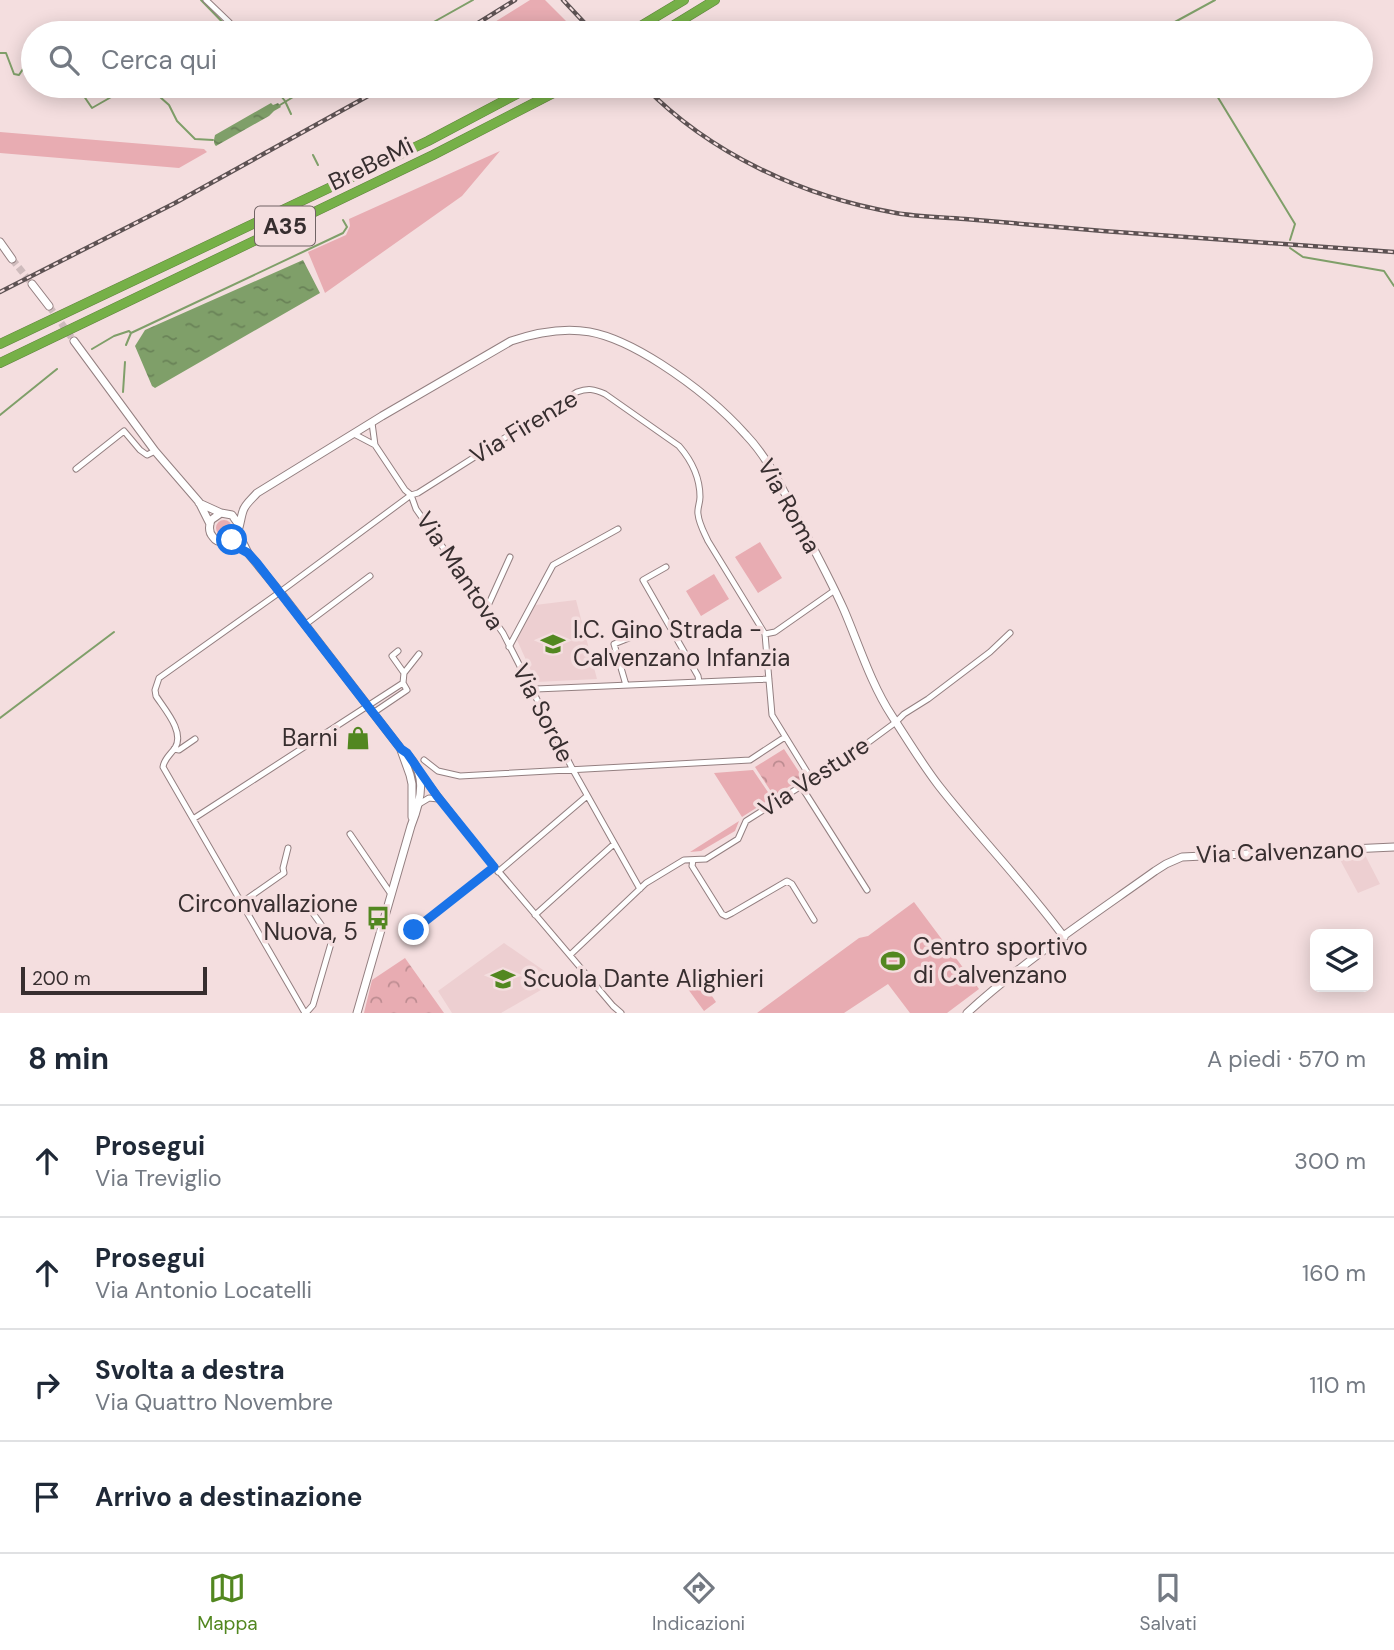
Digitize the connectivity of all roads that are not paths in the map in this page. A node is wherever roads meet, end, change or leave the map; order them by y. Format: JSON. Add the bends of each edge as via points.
{"nodes":[{"id":1,"x":206,"y":0,"type":"edge"},
{"id":2,"x":684,"y":0,"type":"edge"},
{"id":3,"x":715,"y":0,"type":"edge"},
{"id":4,"x":228,"y":21,"type":"edge"},
{"id":5,"x":649,"y":21,"type":"edge"},
{"id":6,"x":681,"y":21,"type":"edge"},
{"id":7,"x":509,"y":98,"type":"edge"},
{"id":8,"x":544,"y":98,"type":"edge"},
{"id":9,"x":0,"y":242,"type":"edge"},
{"id":10,"x":12,"y":258,"type":"tunnel mouth"},
{"id":11,"x":32,"y":284,"type":"tunnel mouth"},
{"id":12,"x":49,"y":306,"type":"tunnel mouth"},
{"id":13,"x":74,"y":341,"type":"tunnel mouth"},
{"id":14,"x":0,"y":344,"type":"edge"},
{"id":15,"x":0,"y":363,"type":"edge"},
{"id":16,"x":372,"y":423,"type":"junction"},
{"id":17,"x":354,"y":434,"type":"junction"},
{"id":18,"x":374,"y":444,"type":"junction"},
{"id":19,"x":155,"y":451,"type":"junction"},
{"id":20,"x":76,"y":468,"type":"dead end"},
{"id":21,"x":411,"y":495,"type":"junction"},
{"id":22,"x":198,"y":502,"type":"junction"},
{"id":23,"x":243,"y":508,"type":"junction"},
{"id":24,"x":225,"y":513,"type":"junction"},
{"id":25,"x":210,"y":524,"type":"junction"},
{"id":26,"x":238,"y":529,"type":"junction"},
{"id":27,"x":618,"y":529,"type":"dead end"},
{"id":28,"x":228,"y":542,"type":"junction"},
{"id":29,"x":248,"y":553,"type":"junction"},
{"id":30,"x":510,"y":557,"type":"dead end"},
{"id":31,"x":666,"y":567,"type":"dead end"},
{"id":32,"x":370,"y":576,"type":"dead end"},
{"id":33,"x":835,"y":590,"type":"junction"},
{"id":34,"x":280,"y":592,"type":"junction"},
{"id":35,"x":486,"y":610,"type":"junction"},
{"id":36,"x":306,"y":624,"type":"junction"},
{"id":37,"x":1010,"y":633,"type":"dead end"},
{"id":38,"x":765,"y":634,"type":"junction"},
{"id":39,"x":635,"y":636,"type":"dead end"},
{"id":40,"x":509,"y":647,"type":"junction"},
{"id":41,"x":398,"y":652,"type":"dead end"},
{"id":42,"x":419,"y":654,"type":"dead end"},
{"id":43,"x":404,"y":673,"type":"junction"},
{"id":44,"x":768,"y":679,"type":"junction"},
{"id":45,"x":699,"y":682,"type":"junction"},
{"id":46,"x":626,"y":685,"type":"junction"},
{"id":47,"x":532,"y":691,"type":"junction"},
{"id":48,"x":371,"y":710,"type":"junction"},
{"id":49,"x":896,"y":722,"type":"junction"},
{"id":50,"x":785,"y":737,"type":"junction"},
{"id":51,"x":195,"y":739,"type":"dead end"},
{"id":52,"x":174,"y":749,"type":"junction"},
{"id":53,"x":401,"y":749,"type":"junction"},
{"id":54,"x":424,"y":760,"type":"dead end"},
{"id":55,"x":573,"y":771,"type":"junction"},
{"id":56,"x":418,"y":775,"type":"junction"},
{"id":57,"x":812,"y":780,"type":"junction"},
{"id":58,"x":412,"y":784,"type":"junction"},
{"id":59,"x":801,"y":786,"type":"junction"},
{"id":60,"x":421,"y":788,"type":"junction"},
{"id":61,"x":587,"y":796,"type":"junction"},
{"id":62,"x":438,"y":797,"type":"junction"},
{"id":63,"x":419,"y":804,"type":"junction"},
{"id":64,"x":193,"y":819,"type":"junction"},
{"id":65,"x":411,"y":826,"type":"junction"},
{"id":66,"x":350,"y":834,"type":"dead end"},
{"id":67,"x":614,"y":845,"type":"junction"},
{"id":68,"x":1394,"y":847,"type":"edge"},
{"id":69,"x":288,"y":848,"type":"dead end"},
{"id":70,"x":693,"y":860,"type":"junction"},
{"id":71,"x":496,"y":869,"type":"junction"},
{"id":72,"x":640,"y":889,"type":"junction"},
{"id":73,"x":867,"y":890,"type":"dead end"},
{"id":74,"x":391,"y":894,"type":"junction"},
{"id":75,"x":305,"y":902,"type":"dead end"},
{"id":76,"x":241,"y":903,"type":"junction"},
{"id":77,"x":535,"y":915,"type":"junction"},
{"id":78,"x":814,"y":920,"type":"dead end"},
{"id":79,"x":414,"y":930,"type":"dead end"},
{"id":80,"x":1064,"y":937,"type":"junction"},
{"id":81,"x":570,"y":955,"type":"junction"},
{"id":82,"x":306,"y":1013,"type":"edge"},
{"id":83,"x":357,"y":1013,"type":"edge"},
{"id":84,"x":621,"y":1013,"type":"edge"},
{"id":85,"x":967,"y":1013,"type":"edge"}],
"edges":[{"from":1,"to":4,"type":"street"},
{"from":2,"to":5,"type":"highway"},
{"from":3,"to":6,"type":"highway"},
{"from":7,"to":14,"type":"highway","name":"BreBeMi","number":"A35"},
{"from":8,"to":15,"type":"highway","name":"BreBeMi","number":"A35"},
{"from":9,"to":10,"type":"street"},
{"from":11,"to":12,"type":"street"},
{"from":13,"to":19,"type":"street"},
{"from":16,"to":17,"type":"street","name":"Via Roma"},
{"from":16,"to":18,"type":"street"},
{"from":16,"to":33,"type":"street","name":"Via Roma","via":[[512,341],[559,330],[619,340],[672,371],[747,436],[773,471]]},
{"from":17,"to":18,"type":"street"},
{"from":17,"to":23,"type":"street","name":"Via Roma","via":[[257,493]]},
{"from":18,"to":21,"type":"street"},
{"from":19,"to":20,"type":"street","via":[[147,455],[139,450],[124,431]]},
{"from":19,"to":22,"type":"street"},
{"from":21,"to":34,"type":"street","name":"Via Firenze"},
{"from":21,"to":35,"type":"street","name":"Via Mantova"},
{"from":21,"to":38,"type":"street","name":"Via Firenze","via":[[577,392],[594,389],[688,456],[698,481],[701,526]]},
{"from":22,"to":24,"type":"street"},
{"from":22,"to":25,"type":"street"},
{"from":23,"to":24,"type":"street","name":"Via Roma"},
{"from":23,"to":26,"type":"street"},
{"from":24,"to":25,"type":"street"},
{"from":24,"to":26,"type":"street","via":[[235,518]]},
{"from":25,"to":28,"type":"street","via":[[214,538]]},
{"from":26,"to":28,"type":"street"},
{"from":26,"to":29,"type":"street"},
{"from":27,"to":40,"type":"street","name":"Via Sorde","via":[[553,565]]},
{"from":28,"to":29,"type":"street"},
{"from":29,"to":34,"type":"street"},
{"from":30,"to":35,"type":"street"},
{"from":31,"to":45,"type":"street","via":[[643,580]]},
{"from":32,"to":36,"type":"street"},
{"from":33,"to":38,"type":"street","via":[[775,632]]},
{"from":33,"to":49,"type":"street","name":"Via Roma"},
{"from":34,"to":36,"type":"street"},
{"from":34,"to":52,"type":"street","name":"Via Firenze","via":[[159,678],[156,696],[176,729]]},
{"from":35,"to":40,"type":"street","name":"Via Mantova"},
{"from":36,"to":48,"type":"street"},
{"from":37,"to":49,"type":"street","name":"Via Vesture"},
{"from":38,"to":44,"type":"street","name":"Via Firenze"},
{"from":39,"to":46,"type":"street","via":[[614,644]]},
{"from":40,"to":47,"type":"street","name":"Via Sorde"},
{"from":41,"to":43,"type":"street","via":[[392,656]]},
{"from":42,"to":43,"type":"street"},
{"from":43,"to":48,"type":"street","via":[[407,690]]},
{"from":44,"to":45,"type":"street"},
{"from":44,"to":50,"type":"street","name":"Via Firenze","via":[[772,715]]},
{"from":45,"to":46,"type":"street"},
{"from":46,"to":47,"type":"street"},
{"from":47,"to":55,"type":"street","name":"Via Sorde"},
{"from":48,"to":53,"type":"street"},
{"from":48,"to":64,"type":"street"},
{"from":49,"to":57,"type":"street","name":"Via Vesture"},
{"from":49,"to":80,"type":"street","name":"Via Roma","via":[[937,783]]},
{"from":50,"to":55,"type":"street","via":[[750,760]]},
{"from":50,"to":57,"type":"street","name":"Via Firenze"},
{"from":51,"to":52,"type":"street"},
{"from":52,"to":64,"type":"street","name":"Via Firenze","via":[[163,767]]},
{"from":53,"to":56,"type":"street"},
{"from":53,"to":56,"type":"street"},
{"from":54,"to":55,"type":"street","via":[[438,771],[460,776]]},
{"from":55,"to":61,"type":"street","name":"Via Sorde"},
{"from":56,"to":58,"type":"street"},
{"from":56,"to":60,"type":"street"},
{"from":56,"to":62,"type":"street"},
{"from":57,"to":59,"type":"street","name":"Via Vesture"},
{"from":58,"to":60,"type":"street"},
{"from":58,"to":65,"type":"street"},
{"from":59,"to":70,"type":"street","name":"Via Vesture","via":[[746,821],[738,839],[706,859]]},
{"from":59,"to":73,"type":"street"},
{"from":60,"to":62,"type":"street"},
{"from":60,"to":63,"type":"street"},
{"from":61,"to":67,"type":"street","name":"Via Sorde"},
{"from":61,"to":71,"type":"street"},
{"from":62,"to":63,"type":"street"},
{"from":62,"to":71,"type":"street"},
{"from":63,"to":65,"type":"street"},
{"from":64,"to":76,"type":"street"},
{"from":65,"to":74,"type":"street"},
{"from":66,"to":74,"type":"street"},
{"from":67,"to":72,"type":"street","name":"Via Sorde"},
{"from":67,"to":77,"type":"street"},
{"from":68,"to":80,"type":"street","name":"Via Calvenzano","via":[[1182,856]]},
{"from":69,"to":76,"type":"street","via":[[284,873]]},
{"from":70,"to":72,"type":"street","name":"Via Vesture","via":[[684,860]]},
{"from":70,"to":78,"type":"street","via":[[692,866],[726,916],[787,881]]},
{"from":71,"to":77,"type":"street"},
{"from":71,"to":79,"type":"street"},
{"from":72,"to":81,"type":"street","name":"Via Vesture"},
{"from":74,"to":83,"type":"street"},
{"from":75,"to":82,"type":"street","via":[[332,940],[313,1005]]},
{"from":76,"to":82,"type":"street"},
{"from":77,"to":81,"type":"street"},
{"from":80,"to":85,"type":"street","name":"Via Calvenzano"},
{"from":81,"to":84,"type":"street"}]}
